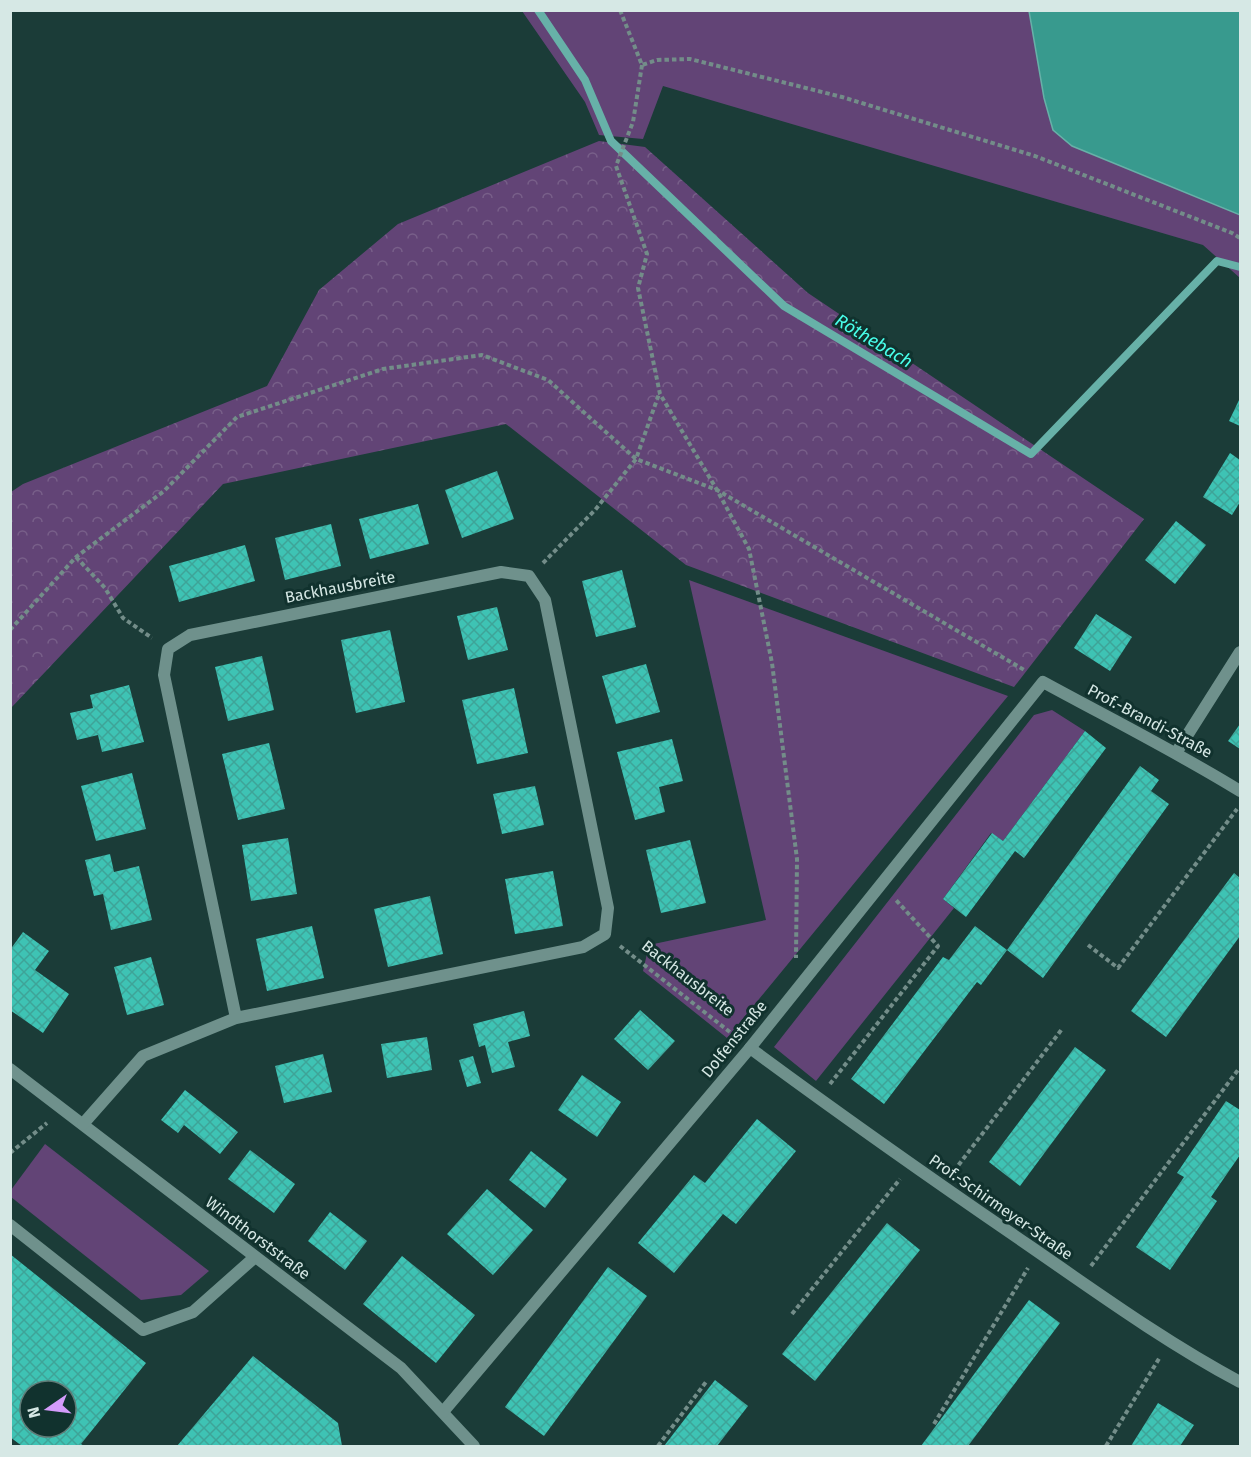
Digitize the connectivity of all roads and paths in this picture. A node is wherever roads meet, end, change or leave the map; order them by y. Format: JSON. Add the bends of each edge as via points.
{"nodes":[{"id":1,"x":620,"y":10,"type":"edge"},
{"id":2,"x":642,"y":65,"type":"junction"},
{"id":3,"x":1240,"y":238,"type":"edge"},
{"id":4,"x":660,"y":394,"type":"junction"},
{"id":5,"x":636,"y":459,"type":"junction"},
{"id":6,"x":717,"y":490,"type":"junction"},
{"id":7,"x":76,"y":557,"type":"junction"},
{"id":8,"x":529,"y":576,"type":"junction"},
{"id":9,"x":10,"y":630,"type":"edge"},
{"id":10,"x":168,"y":649,"type":"junction"},
{"id":11,"x":1240,"y":652,"type":"edge"},
{"id":12,"x":1043,"y":682,"type":"junction"},
{"id":13,"x":1176,"y":753,"type":"junction"},
{"id":14,"x":1240,"y":791,"type":"edge"},
{"id":15,"x":1240,"y":804,"type":"edge"},
{"id":16,"x":881,"y":883,"type":"junction"},
{"id":17,"x":605,"y":934,"type":"junction"},
{"id":18,"x":1088,"y":945,"type":"dead end"},
{"id":19,"x":796,"y":989,"type":"junction"},
{"id":20,"x":236,"y":1018,"type":"junction"},
{"id":21,"x":1062,"y":1029,"type":"dead end"},
{"id":22,"x":750,"y":1048,"type":"junction"},
{"id":23,"x":10,"y":1069,"type":"edge"},
{"id":24,"x":1240,"y":1069,"type":"edge"},
{"id":25,"x":819,"y":1098,"type":"junction"},
{"id":26,"x":63,"y":1109,"type":"junction"},
{"id":27,"x":83,"y":1124,"type":"junction"},
{"id":28,"x":10,"y":1153,"type":"edge"},
{"id":29,"x":911,"y":1165,"type":"junction"},
{"id":30,"x":942,"y":1186,"type":"junction"},
{"id":31,"x":10,"y":1225,"type":"edge"},
{"id":32,"x":1038,"y":1252,"type":"junction"},
{"id":33,"x":255,"y":1257,"type":"junction"},
{"id":34,"x":1080,"y":1281,"type":"junction"},
{"id":35,"x":792,"y":1314,"type":"dead end"},
{"id":36,"x":1170,"y":1341,"type":"junction"},
{"id":37,"x":706,"y":1382,"type":"dead end"},
{"id":38,"x":1240,"y":1382,"type":"edge"},
{"id":39,"x":443,"y":1412,"type":"junction"},
{"id":40,"x":934,"y":1424,"type":"dead end"},
{"id":41,"x":474,"y":1446,"type":"edge"},
{"id":42,"x":658,"y":1446,"type":"edge"},
{"id":43,"x":1106,"y":1446,"type":"edge"}],
"edges":[{"from":1,"to":2,"type":"path"},
{"from":2,"to":3,"type":"path","via":[[690,58],[842,97],[1035,156]]},
{"from":2,"to":4,"type":"path","via":[[633,122],[616,166],[648,254],[638,288]]},
{"from":4,"to":5,"type":"path"},
{"from":4,"to":6,"type":"path"},
{"from":5,"to":6,"type":"path"},
{"from":5,"to":7,"type":"path","via":[[548,380],[482,355],[382,369],[237,417],[164,491]]},
{"from":5,"to":8,"type":"path","via":[[595,510]]},
{"from":6,"to":12,"type":"path"},
{"from":6,"to":19,"type":"path","via":[[749,549],[772,663],[797,860]]},
{"from":7,"to":9,"type":"path"},
{"from":7,"to":10,"type":"path","via":[[105,588],[123,618]]},
{"from":8,"to":10,"type":"street","name":"Backhausbreite","via":[[501,572],[190,635]]},
{"from":8,"to":17,"type":"street","via":[[545,600],[608,908]]},
{"from":10,"to":20,"type":"street","via":[[164,675]]},
{"from":11,"to":13,"type":"street"},
{"from":12,"to":13,"type":"street","name":"Prof.-Brandi-Straße"},
{"from":12,"to":16,"type":"street","name":"Dolfenstraße"},
{"from":13,"to":14,"type":"street","name":"Prof.-Brandi-Straße"},
{"from":15,"to":18,"type":"path","via":[[1119,968]]},
{"from":16,"to":19,"type":"street","name":"Dolfenstraße"},
{"from":16,"to":25,"type":"path","via":[[938,946]]},
{"from":17,"to":20,"type":"street","via":[[583,947]]},
{"from":17,"to":22,"type":"path","name":"Backhausbreite"},
{"from":19,"to":22,"type":"street","name":"Dolfenstraße"},
{"from":20,"to":27,"type":"street","via":[[142,1056]]},
{"from":21,"to":30,"type":"path"},
{"from":22,"to":25,"type":"street","name":"Prof.-Schirmeyer-Straße"},
{"from":22,"to":39,"type":"street","name":"Dolfenstraße"},
{"from":23,"to":26,"type":"street","name":"Windthorststraße"},
{"from":24,"to":34,"type":"path"},
{"from":25,"to":29,"type":"street","name":"Prof.-Schirmeyer-Straße"},
{"from":26,"to":27,"type":"street","name":"Windthorststraße"},
{"from":26,"to":28,"type":"path"},
{"from":27,"to":33,"type":"street","name":"Windthorststraße"},
{"from":29,"to":30,"type":"street","name":"Prof.-Schirmeyer-Straße"},
{"from":29,"to":35,"type":"path"},
{"from":30,"to":32,"type":"street","name":"Prof.-Schirmeyer-Straße"},
{"from":31,"to":33,"type":"street","via":[[143,1330],[193,1312]]},
{"from":32,"to":34,"type":"street","name":"Prof.-Schirmeyer-Straße"},
{"from":32,"to":40,"type":"path"},
{"from":33,"to":39,"type":"street","name":"Windthorststraße","via":[[401,1368]]},
{"from":34,"to":36,"type":"street","name":"Prof.-Schirmeyer-Straße"},
{"from":36,"to":38,"type":"street","name":"Prof.-Schirmeyer-Straße"},
{"from":36,"to":43,"type":"path"},
{"from":37,"to":42,"type":"path"},
{"from":39,"to":41,"type":"street","name":"Windthorststraße"}]}
